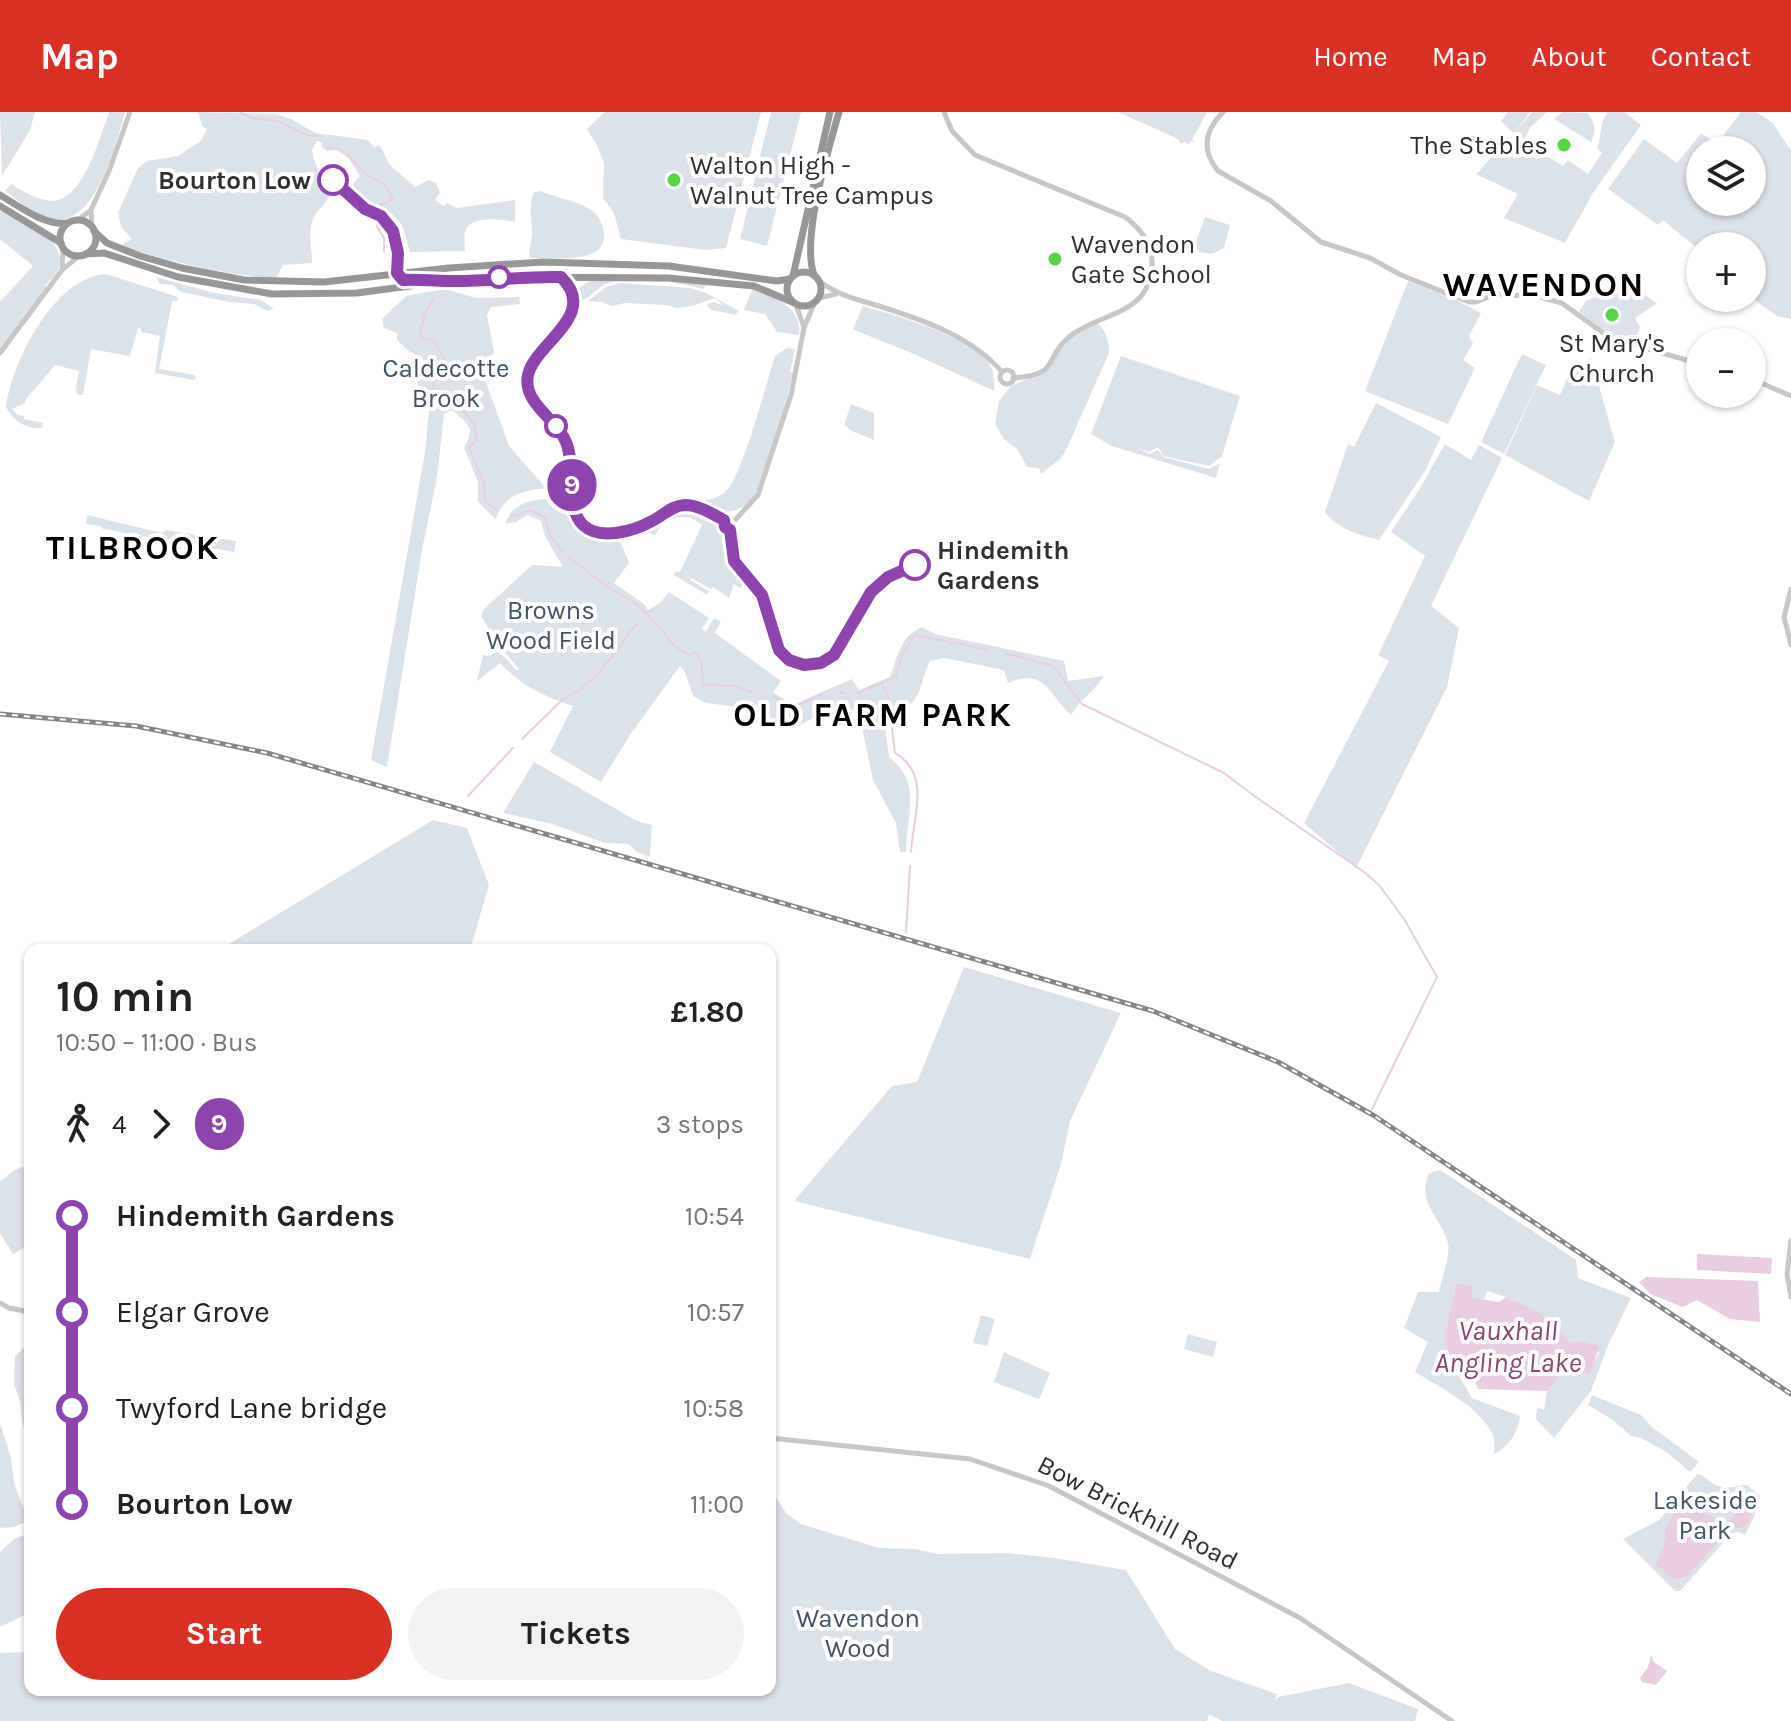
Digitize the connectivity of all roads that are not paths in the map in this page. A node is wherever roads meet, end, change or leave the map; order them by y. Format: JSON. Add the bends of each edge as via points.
{"nodes":[{"id":1,"x":130,"y":112,"type":"edge"},
{"id":2,"x":830,"y":112,"type":"edge"},
{"id":3,"x":839,"y":112,"type":"edge"},
{"id":4,"x":944,"y":112,"type":"edge"},
{"id":5,"x":1223,"y":112,"type":"edge"},
{"id":6,"x":4,"y":197,"type":"edge"},
{"id":7,"x":1,"y":207,"type":"edge"},
{"id":8,"x":91,"y":210,"type":"junction"},
{"id":9,"x":78,"y":220,"type":"junction"},
{"id":10,"x":69,"y":223,"type":"junction"},
{"id":11,"x":93,"y":229,"type":"junction"},
{"id":12,"x":62,"y":246,"type":"junction"},
{"id":13,"x":122,"y":254,"type":"junction"},
{"id":14,"x":83,"y":255,"type":"junction"},
{"id":15,"x":62,"y":270,"type":"junction"},
{"id":16,"x":791,"y":278,"type":"junction"},
{"id":17,"x":816,"y":278,"type":"junction"},
{"id":18,"x":740,"y":280,"type":"junction"},
{"id":19,"x":754,"y":282,"type":"junction"},
{"id":20,"x":837,"y":294,"type":"junction"},
{"id":21,"x":816,"y":301,"type":"junction"},
{"id":22,"x":794,"y":304,"type":"junction"},
{"id":23,"x":804,"y":328,"type":"junction"},
{"id":24,"x":0,"y":353,"type":"edge"},
{"id":25,"x":1686,"y":360,"type":"edge"},
{"id":26,"x":1002,"y":372,"type":"junction"},
{"id":27,"x":1013,"y":378,"type":"junction"},
{"id":28,"x":1766,"y":385,"type":"edge"},
{"id":29,"x":1791,"y":396,"type":"edge"},
{"id":30,"x":736,"y":519,"type":"dead end"},
{"id":31,"x":1791,"y":589,"type":"edge"},
{"id":32,"x":1791,"y":645,"type":"edge"},
{"id":33,"x":1791,"y":1240,"type":"edge"},
{"id":34,"x":1791,"y":1297,"type":"edge"},
{"id":35,"x":0,"y":1303,"type":"edge"},
{"id":36,"x":24,"y":1311,"type":"edge"},
{"id":37,"x":776,"y":1439,"type":"edge"},
{"id":38,"x":1452,"y":1721,"type":"edge"}],
"edges":[{"from":1,"to":8,"type":"street"},
{"from":2,"to":16,"type":"highway"},
{"from":3,"to":17,"type":"highway","via":[[809,256]]},
{"from":4,"to":27,"type":"street","via":[[952,131],[975,155],[1125,217],[1149,246],[1151,276],[1132,305],[1067,338],[1038,374]]},
{"from":5,"to":25,"type":"street","via":[[1207,134],[1207,150],[1218,171],[1275,203],[1330,247],[1370,258],[1469,302],[1496,294],[1562,303],[1610,338]]},
{"from":6,"to":10,"type":"highway","via":[[36,216]]},
{"from":7,"to":12,"type":"highway"},
{"from":8,"to":9,"type":"street"},
{"from":8,"to":11,"type":"street"},
{"from":9,"to":10,"type":"highway"},
{"from":9,"to":11,"type":"highway"},
{"from":10,"to":12,"type":"highway","via":[[61,232]]},
{"from":11,"to":13,"type":"highway"},
{"from":11,"to":14,"type":"highway","via":[[93,246]]},
{"from":12,"to":14,"type":"highway"},
{"from":12,"to":15,"type":"street"},
{"from":13,"to":14,"type":"highway"},
{"from":13,"to":18,"type":"highway","via":[[244,280],[324,282],[532,263],[669,266]]},
{"from":13,"to":18,"type":"highway","via":[[212,285],[272,294],[536,276]]},
{"from":14,"to":15,"type":"street"},
{"from":15,"to":24,"type":"street"},
{"from":16,"to":17,"type":"highway","via":[[806,272]]},
{"from":16,"to":19,"type":"highway"},
{"from":16,"to":22,"type":"highway","via":[[786,289]]},
{"from":17,"to":20,"type":"street"},
{"from":17,"to":21,"type":"highway","via":[[821,288]]},
{"from":18,"to":19,"type":"highway"},
{"from":19,"to":22,"type":"highway"},
{"from":20,"to":21,"type":"street"},
{"from":20,"to":26,"type":"street","via":[[962,340],[985,352]]},
{"from":21,"to":22,"type":"highway","via":[[805,307]]},
{"from":21,"to":23,"type":"street"},
{"from":22,"to":23,"type":"street"},
{"from":23,"to":30,"type":"street","via":[[791,395],[758,495]]},
{"from":26,"to":27,"type":"street","via":[[1011,372]]},
{"from":26,"to":27,"type":"street","via":[[1004,384]]},
{"from":28,"to":29,"type":"street"},
{"from":31,"to":32,"type":"street","via":[[1784,617]]},
{"from":33,"to":34,"type":"street"},
{"from":35,"to":36,"type":"street"},
{"from":37,"to":38,"type":"street","name":"Bow Brickhill Road","via":[[970,1459],[1049,1486],[1300,1618]]}]}
